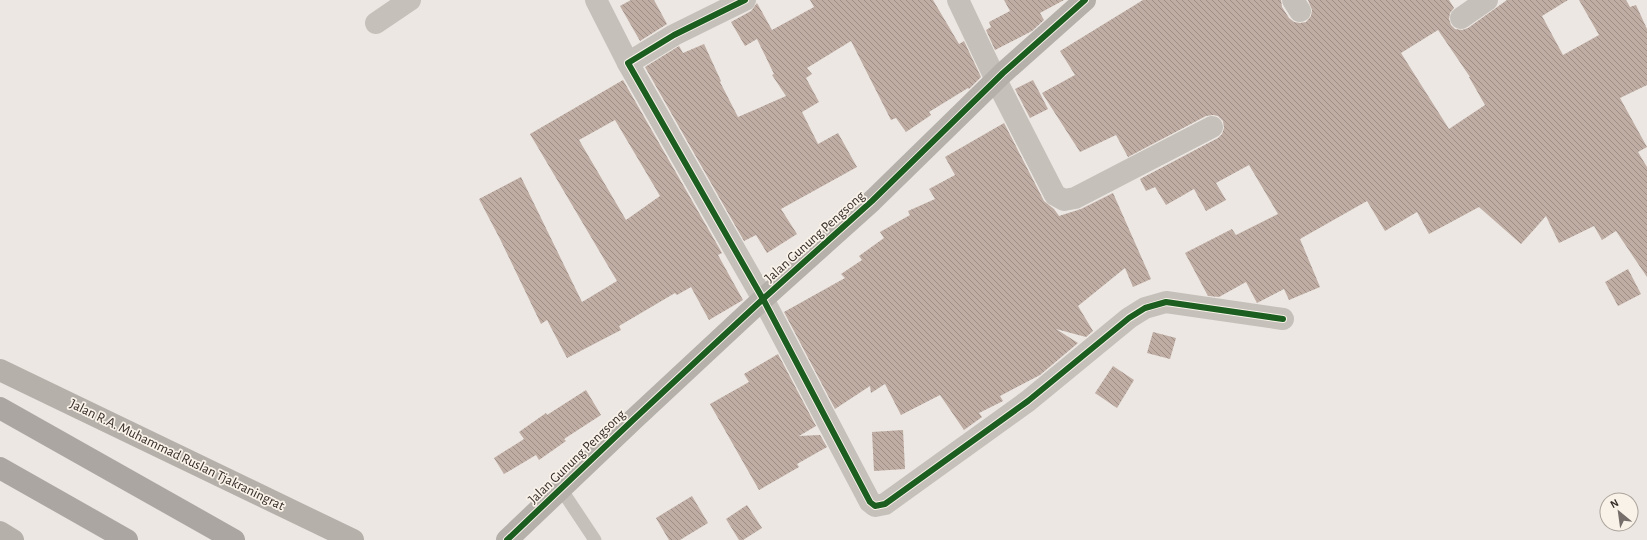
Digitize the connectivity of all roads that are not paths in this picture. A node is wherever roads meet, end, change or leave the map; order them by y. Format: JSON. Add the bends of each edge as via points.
{"nodes":[{"id":1,"x":410,"y":0,"type":"edge"},
{"id":2,"x":596,"y":0,"type":"edge"},
{"id":3,"x":745,"y":0,"type":"edge"},
{"id":4,"x":958,"y":0,"type":"edge"},
{"id":5,"x":1085,"y":0,"type":"edge"},
{"id":6,"x":1487,"y":0,"type":"edge"},
{"id":7,"x":1461,"y":18,"type":"dead end"},
{"id":8,"x":376,"y":22,"type":"dead end"},
{"id":9,"x":628,"y":63,"type":"junction"},
{"id":10,"x":996,"y":80,"type":"junction"},
{"id":11,"x":1212,"y":127,"type":"dead end"},
{"id":12,"x":763,"y":299,"type":"junction"},
{"id":13,"x":1283,"y":319,"type":"dead end"},
{"id":14,"x":0,"y":370,"type":"edge"},
{"id":15,"x":0,"y":408,"type":"edge"},
{"id":16,"x":0,"y":468,"type":"edge"},
{"id":17,"x":561,"y":489,"type":"junction"},
{"id":18,"x":0,"y":532,"type":"edge"},
{"id":19,"x":13,"y":540,"type":"edge"},
{"id":20,"x":127,"y":540,"type":"edge"},
{"id":21,"x":234,"y":540,"type":"edge"},
{"id":22,"x":353,"y":540,"type":"edge"},
{"id":23,"x":507,"y":540,"type":"edge"},
{"id":24,"x":595,"y":540,"type":"edge"}],
"edges":[{"from":1,"to":8,"type":"street"},
{"from":2,"to":9,"type":"street"},
{"from":3,"to":9,"type":"street"},
{"from":4,"to":10,"type":"street"},
{"from":5,"to":10,"type":"street","name":"Jalan Gunung Pengsong"},
{"from":6,"to":7,"type":"street"},
{"from":9,"to":12,"type":"street"},
{"from":10,"to":11,"type":"street","via":[[1055,195],[1064,200],[1075,198]]},
{"from":10,"to":12,"type":"street","name":"Jalan Gunung Pengsong","via":[[872,202]]},
{"from":12,"to":13,"type":"street","via":[[870,502],[875,506],[885,504],[1028,401],[1129,318],[1145,308],[1166,302]]},
{"from":12,"to":17,"type":"street","name":"Jalan Gunung Pengsong"},
{"from":14,"to":22,"type":"street","name":"Jalan R.A. Muhammad Ruslan Tjakraningrat"},
{"from":15,"to":21,"type":"highway"},
{"from":16,"to":20,"type":"highway"},
{"from":17,"to":23,"type":"street","name":"Jalan Gunung Pengsong"},
{"from":17,"to":24,"type":"lane"},
{"from":18,"to":19,"type":"street"}]}
